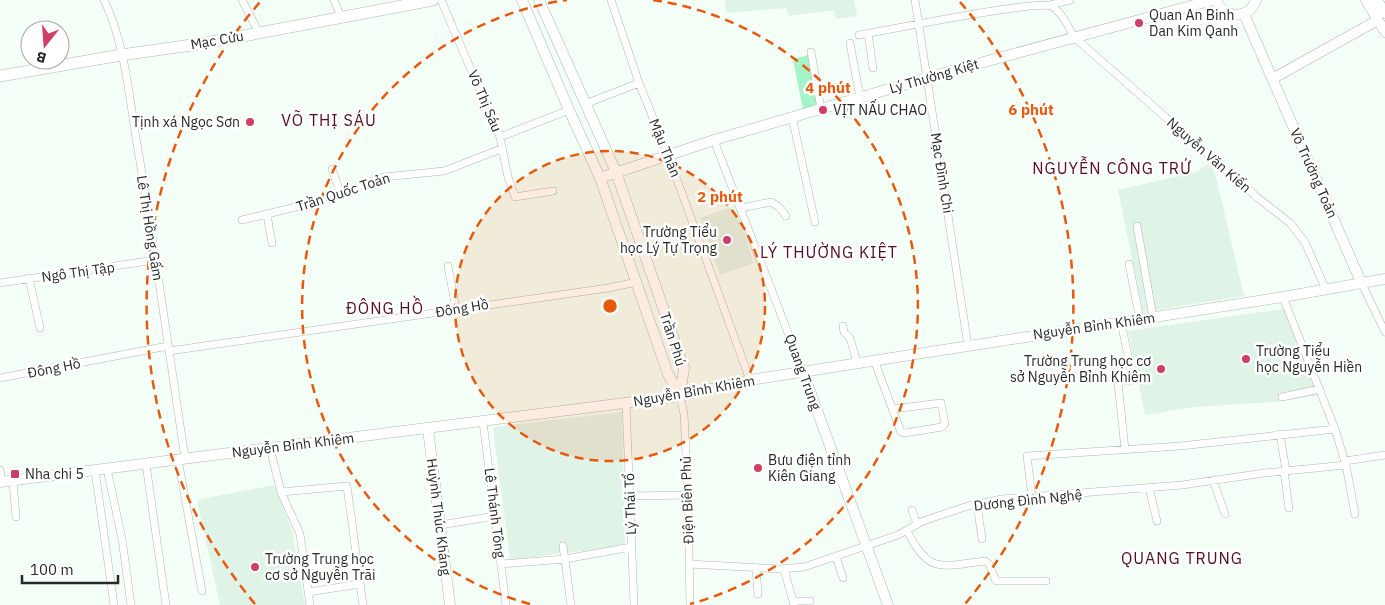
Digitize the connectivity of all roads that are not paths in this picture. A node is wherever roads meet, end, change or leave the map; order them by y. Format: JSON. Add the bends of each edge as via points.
{"nodes":[{"id":1,"x":104,"y":0,"type":"edge"},
{"id":2,"x":242,"y":0,"type":"edge"},
{"id":3,"x":334,"y":0,"type":"edge"},
{"id":4,"x":433,"y":0,"type":"edge"},
{"id":5,"x":441,"y":0,"type":"edge"},
{"id":6,"x":522,"y":0,"type":"edge"},
{"id":7,"x":539,"y":0,"type":"edge"},
{"id":8,"x":610,"y":0,"type":"edge"},
{"id":9,"x":915,"y":0,"type":"edge"},
{"id":10,"x":1070,"y":0,"type":"edge"},
{"id":11,"x":1215,"y":0,"type":"edge"},
{"id":12,"x":1256,"y":0,"type":"edge"},
{"id":13,"x":1366,"y":0,"type":"edge"},
{"id":14,"x":1377,"y":0,"type":"edge"},
{"id":15,"x":1026,"y":2,"type":"edge"},
{"id":16,"x":1010,"y":3,"type":"edge"},
{"id":17,"x":1050,"y":5,"type":"junction"},
{"id":18,"x":1244,"y":14,"type":"junction"},
{"id":19,"x":341,"y":17,"type":"junction"},
{"id":20,"x":1382,"y":17,"type":"edge"},
{"id":21,"x":918,"y":24,"type":"junction"},
{"id":22,"x":1385,"y":32,"type":"edge"},
{"id":23,"x":258,"y":33,"type":"junction"},
{"id":24,"x":868,"y":33,"type":"junction"},
{"id":25,"x":860,"y":35,"type":"dead end"},
{"id":26,"x":1074,"y":37,"type":"junction"},
{"id":27,"x":850,"y":43,"type":"dead end"},
{"id":28,"x":811,"y":52,"type":"dead end"},
{"id":29,"x":121,"y":55,"type":"junction"},
{"id":30,"x":873,"y":68,"type":"dead end"},
{"id":31,"x":0,"y":76,"type":"edge"},
{"id":32,"x":928,"y":79,"type":"junction"},
{"id":33,"x":1272,"y":79,"type":"junction"},
{"id":34,"x":638,"y":83,"type":"junction"},
{"id":35,"x":860,"y":98,"type":"junction"},
{"id":36,"x":586,"y":104,"type":"junction"},
{"id":37,"x":821,"y":109,"type":"junction"},
{"id":38,"x":568,"y":110,"type":"junction"},
{"id":39,"x":792,"y":117,"type":"junction"},
{"id":40,"x":500,"y":137,"type":"junction"},
{"id":41,"x":714,"y":140,"type":"junction"},
{"id":42,"x":501,"y":149,"type":"junction"},
{"id":43,"x":668,"y":155,"type":"junction"},
{"id":44,"x":332,"y":169,"type":"dead end"},
{"id":45,"x":616,"y":172,"type":"junction"},
{"id":46,"x":600,"y":178,"type":"junction"},
{"id":47,"x":553,"y":191,"type":"dead end"},
{"id":48,"x":340,"y":192,"type":"junction"},
{"id":49,"x":740,"y":208,"type":"junction"},
{"id":50,"x":267,"y":215,"type":"junction"},
{"id":51,"x":786,"y":216,"type":"dead end"},
{"id":52,"x":242,"y":220,"type":"dead end"},
{"id":53,"x":815,"y":222,"type":"dead end"},
{"id":54,"x":1136,"y":226,"type":"dead end"},
{"id":55,"x":272,"y":243,"type":"dead end"},
{"id":56,"x":155,"y":260,"type":"junction"},
{"id":57,"x":646,"y":261,"type":"junction"},
{"id":58,"x":1129,"y":264,"type":"dead end"},
{"id":59,"x":448,"y":266,"type":"dead end"},
{"id":60,"x":631,"y":266,"type":"junction"},
{"id":61,"x":29,"y":278,"type":"junction"},
{"id":62,"x":1385,"y":279,"type":"edge"},
{"id":63,"x":637,"y":282,"type":"junction"},
{"id":64,"x":1362,"y":282,"type":"junction"},
{"id":65,"x":0,"y":283,"type":"edge"},
{"id":66,"x":1325,"y":288,"type":"junction"},
{"id":67,"x":1283,"y":298,"type":"junction"},
{"id":68,"x":456,"y":309,"type":"junction"},
{"id":69,"x":1153,"y":318,"type":"junction"},
{"id":70,"x":1140,"y":320,"type":"junction"},
{"id":71,"x":1121,"y":322,"type":"junction"},
{"id":72,"x":843,"y":326,"type":"dead end"},
{"id":73,"x":40,"y":328,"type":"dead end"},
{"id":74,"x":1385,"y":332,"type":"edge"},
{"id":75,"x":968,"y":346,"type":"junction"},
{"id":76,"x":168,"y":349,"type":"junction"},
{"id":77,"x":874,"y":360,"type":"junction"},
{"id":78,"x":857,"y":363,"type":"junction"},
{"id":79,"x":803,"y":372,"type":"junction"},
{"id":80,"x":0,"y":378,"type":"edge"},
{"id":81,"x":750,"y":380,"type":"junction"},
{"id":82,"x":1320,"y":389,"type":"junction"},
{"id":83,"x":680,"y":396,"type":"junction"},
{"id":84,"x":1282,"y":397,"type":"dead end"},
{"id":85,"x":626,"y":403,"type":"junction"},
{"id":86,"x":893,"y":409,"type":"junction"},
{"id":87,"x":483,"y":422,"type":"junction"},
{"id":88,"x":1335,"y":429,"type":"junction"},
{"id":89,"x":428,"y":430,"type":"junction"},
{"id":90,"x":1280,"y":434,"type":"junction"},
{"id":91,"x":270,"y":448,"type":"junction"},
{"id":92,"x":1125,"y":450,"type":"junction"},
{"id":93,"x":1385,"y":455,"type":"edge"},
{"id":94,"x":182,"y":459,"type":"junction"},
{"id":95,"x":1346,"y":463,"type":"junction"},
{"id":96,"x":146,"y":464,"type":"junction"},
{"id":97,"x":107,"y":469,"type":"junction"},
{"id":98,"x":0,"y":470,"type":"edge"},
{"id":99,"x":95,"y":470,"type":"junction"},
{"id":100,"x":1285,"y":471,"type":"junction"},
{"id":101,"x":1213,"y":480,"type":"junction"},
{"id":102,"x":13,"y":481,"type":"junction"},
{"id":103,"x":1,"y":482,"type":"edge"},
{"id":104,"x":1149,"y":488,"type":"junction"},
{"id":105,"x":281,"y":492,"type":"junction"},
{"id":106,"x":688,"y":495,"type":"junction"},
{"id":107,"x":630,"y":496,"type":"junction"},
{"id":108,"x":1032,"y":497,"type":"junction"},
{"id":109,"x":977,"y":504,"type":"junction"},
{"id":110,"x":1289,"y":508,"type":"dead end"},
{"id":111,"x":912,"y":510,"type":"dead end"},
{"id":112,"x":1225,"y":514,"type":"dead end"},
{"id":113,"x":1355,"y":514,"type":"dead end"},
{"id":114,"x":496,"y":516,"type":"junction"},
{"id":115,"x":16,"y":517,"type":"dead end"},
{"id":116,"x":1157,"y":521,"type":"dead end"},
{"id":117,"x":917,"y":524,"type":"junction"},
{"id":118,"x":440,"y":525,"type":"junction"},
{"id":119,"x":907,"y":530,"type":"junction"},
{"id":120,"x":982,"y":539,"type":"dead end"},
{"id":121,"x":564,"y":546,"type":"dead end"},
{"id":122,"x":631,"y":547,"type":"junction"},
{"id":123,"x":866,"y":547,"type":"junction"},
{"id":124,"x":836,"y":557,"type":"junction"},
{"id":125,"x":565,"y":560,"type":"junction"},
{"id":126,"x":501,"y":564,"type":"junction"},
{"id":127,"x":689,"y":564,"type":"junction"},
{"id":128,"x":756,"y":568,"type":"junction"},
{"id":129,"x":784,"y":569,"type":"junction"},
{"id":130,"x":843,"y":578,"type":"dead end"},
{"id":131,"x":1046,"y":581,"type":"dead end"},
{"id":132,"x":360,"y":584,"type":"junction"},
{"id":133,"x":202,"y":591,"type":"dead end"},
{"id":134,"x":308,"y":592,"type":"junction"},
{"id":135,"x":758,"y":594,"type":"dead end"},
{"id":136,"x":810,"y":601,"type":"dead end"},
{"id":137,"x":793,"y":603,"type":"edge"},
{"id":138,"x":114,"y":605,"type":"edge"},
{"id":139,"x":131,"y":605,"type":"edge"},
{"id":140,"x":166,"y":605,"type":"edge"},
{"id":141,"x":310,"y":605,"type":"edge"},
{"id":142,"x":363,"y":605,"type":"edge"},
{"id":143,"x":450,"y":605,"type":"edge"},
{"id":144,"x":506,"y":605,"type":"edge"},
{"id":145,"x":571,"y":605,"type":"edge"},
{"id":146,"x":634,"y":605,"type":"edge"},
{"id":147,"x":690,"y":605,"type":"edge"},
{"id":148,"x":888,"y":605,"type":"edge"}],
"edges":[{"from":1,"to":29,"type":"street","name":"Lê Thị Hồng Gấm"},
{"from":2,"to":23,"type":"street"},
{"from":3,"to":19,"type":"street"},
{"from":4,"to":19,"type":"main road","name":"Mạc Cửu"},
{"from":5,"to":40,"type":"street","name":"Võ Thị Sáu"},
{"from":6,"to":38,"type":"main road","name":"Trần Phú"},
{"from":7,"to":36,"type":"main road","name":"Trần Phú"},
{"from":8,"to":34,"type":"street","name":"Mậu Thân"},
{"from":9,"to":21,"type":"street","name":"Mạc Đĩnh Chi"},
{"from":10,"to":17,"type":"street"},
{"from":11,"to":18,"type":"main road","via":[[1230,14]]},
{"from":11,"to":26,"type":"main road","name":"Lý Thường Kiệt"},
{"from":12,"to":18,"type":"main road"},
{"from":13,"to":20,"type":"main road"},
{"from":14,"to":20,"type":"main road"},
{"from":15,"to":16,"type":"street"},
{"from":15,"to":17,"type":"street"},
{"from":16,"to":21,"type":"street"},
{"from":17,"to":26,"type":"street","name":"Nguyễn Văn Kiến","via":[[1057,10]]},
{"from":18,"to":33,"type":"main road","name":"Võ Trường Toản"},
{"from":19,"to":23,"type":"main road","name":"Mạc Cửu"},
{"from":20,"to":22,"type":"main road"},
{"from":20,"to":33,"type":"main road"},
{"from":21,"to":24,"type":"street"},
{"from":21,"to":32,"type":"street","name":"Mạc Đĩnh Chi"},
{"from":23,"to":29,"type":"main road","name":"Mạc Cửu"},
{"from":24,"to":25,"type":"street"},
{"from":24,"to":30,"type":"street"},
{"from":26,"to":32,"type":"main road","name":"Lý Thường Kiệt"},
{"from":26,"to":66,"type":"street","name":"Nguyễn Văn Kiến","via":[[1290,223],[1305,242]]},
{"from":27,"to":35,"type":"street"},
{"from":28,"to":37,"type":"street"},
{"from":29,"to":31,"type":"main road","name":"Mạc Cửu"},
{"from":29,"to":56,"type":"street","name":"Lê Thị Hồng Gấm"},
{"from":32,"to":35,"type":"main road","name":"Lý Thường Kiệt"},
{"from":32,"to":75,"type":"street","name":"Mạc Đĩnh Chi"},
{"from":33,"to":64,"type":"main road","name":"Võ Trường Toản"},
{"from":34,"to":36,"type":"street"},
{"from":34,"to":43,"type":"street","name":"Mậu Thân"},
{"from":35,"to":37,"type":"main road","name":"Lý Thường Kiệt"},
{"from":36,"to":38,"type":"main road"},
{"from":36,"to":45,"type":"main road","name":"Trần Phú"},
{"from":37,"to":39,"type":"main road","name":"Lý Thường Kiệt"},
{"from":38,"to":40,"type":"street"},
{"from":38,"to":46,"type":"main road","name":"Trần Phú"},
{"from":39,"to":41,"type":"main road","name":"Lý Thường Kiệt"},
{"from":39,"to":53,"type":"street"},
{"from":40,"to":42,"type":"street","name":"Võ Thị Sáu"},
{"from":41,"to":43,"type":"main road","name":"Lý Thường Kiệt"},
{"from":41,"to":49,"type":"street","name":"Quang Trung"},
{"from":42,"to":47,"type":"street","name":"Võ Thị Sáu","via":[[515,197]]},
{"from":42,"to":48,"type":"street","name":"Trần Quốc Toản","via":[[444,171],[384,177]]},
{"from":43,"to":45,"type":"main road","name":"Lý Thường Kiệt"},
{"from":43,"to":81,"type":"street","name":"Mậu Thân"},
{"from":44,"to":48,"type":"street"},
{"from":45,"to":46,"type":"main road","name":"Lý Thường Kiệt"},
{"from":45,"to":57,"type":"main road","name":"Trần Phú"},
{"from":46,"to":60,"type":"main road","name":"Trần Phú"},
{"from":48,"to":50,"type":"street","name":"Trần Quốc Toản"},
{"from":49,"to":51,"type":"street","via":[[771,202]]},
{"from":49,"to":79,"type":"street","name":"Quang Trung"},
{"from":50,"to":52,"type":"street","name":"Trần Quốc Toản"},
{"from":50,"to":55,"type":"street"},
{"from":54,"to":69,"type":"street"},
{"from":56,"to":61,"type":"street","name":"Ngô Thị Tập"},
{"from":56,"to":76,"type":"street","name":"Lê Thị Hồng Gấm"},
{"from":57,"to":60,"type":"main road"},
{"from":57,"to":83,"type":"main road","name":"Trần Phú","via":[[684,368]]},
{"from":58,"to":70,"type":"street"},
{"from":59,"to":68,"type":"street"},
{"from":60,"to":63,"type":"main road","name":"Trần Phú"},
{"from":61,"to":65,"type":"street","name":"Ngô Thị Tập"},
{"from":61,"to":73,"type":"street"},
{"from":62,"to":64,"type":"main road","name":"Nguyễn Bỉnh Khiêm"},
{"from":63,"to":68,"type":"street","name":"Đông Hồ"},
{"from":63,"to":83,"type":"main road","name":"Trần Phú","via":[[668,374]]},
{"from":64,"to":66,"type":"main road","name":"Nguyễn Bỉnh Khiêm"},
{"from":64,"to":74,"type":"street","name":"Võ Trường Toản"},
{"from":66,"to":67,"type":"main road","name":"Nguyễn Bỉnh Khiêm"},
{"from":67,"to":69,"type":"main road","name":"Nguyễn Bỉnh Khiêm"},
{"from":67,"to":82,"type":"street"},
{"from":68,"to":76,"type":"street","name":"Đông Hồ"},
{"from":69,"to":70,"type":"main road","name":"Nguyễn Bỉnh Khiêm"},
{"from":70,"to":71,"type":"main road","name":"Nguyễn Bỉnh Khiêm"},
{"from":71,"to":75,"type":"main road","name":"Nguyễn Bỉnh Khiêm"},
{"from":71,"to":92,"type":"street","via":[[1133,380],[1118,382]]},
{"from":72,"to":78,"type":"street"},
{"from":75,"to":77,"type":"main road","name":"Nguyễn Bỉnh Khiêm"},
{"from":76,"to":80,"type":"street","name":"Đông Hồ"},
{"from":76,"to":94,"type":"street","name":"Lê Thị Hồng Gấm"},
{"from":77,"to":78,"type":"main road","name":"Nguyễn Bỉnh Khiêm"},
{"from":77,"to":86,"type":"street"},
{"from":78,"to":79,"type":"main road","name":"Nguyễn Bỉnh Khiêm"},
{"from":79,"to":81,"type":"main road","name":"Nguyễn Bỉnh Khiêm"},
{"from":79,"to":123,"type":"main road","name":"Quang Trung"},
{"from":81,"to":83,"type":"main road","name":"Nguyễn Bỉnh Khiêm"},
{"from":82,"to":84,"type":"street"},
{"from":82,"to":88,"type":"street"},
{"from":83,"to":85,"type":"main road","name":"Nguyễn Bỉnh Khiêm"},
{"from":83,"to":106,"type":"street","name":"Điện Biên Phủ","via":[[684,414]]},
{"from":85,"to":87,"type":"main road","name":"Nguyễn Bỉnh Khiêm"},
{"from":85,"to":107,"type":"street","name":"Lý Thái Tổ"},
{"from":86,"to":86,"type":"street","via":[[899,430],[903,433],[945,424],[941,403]]},
{"from":87,"to":89,"type":"main road","name":"Nguyễn Bỉnh Khiêm"},
{"from":87,"to":114,"type":"street","name":"Lê Thánh Tông"},
{"from":88,"to":90,"type":"street"},
{"from":88,"to":95,"type":"street"},
{"from":89,"to":91,"type":"main road","name":"Nguyễn Bỉnh Khiêm"},
{"from":89,"to":118,"type":"main road","name":"Huỳnh Thúc Kháng"},
{"from":90,"to":92,"type":"street"},
{"from":90,"to":100,"type":"street"},
{"from":91,"to":94,"type":"main road","name":"Nguyễn Bỉnh Khiêm"},
{"from":91,"to":105,"type":"street"},
{"from":92,"to":108,"type":"street","via":[[1027,456]]},
{"from":93,"to":95,"type":"street","name":"Dương Đình Nghệ"},
{"from":94,"to":96,"type":"main road","name":"Nguyễn Bỉnh Khiêm"},
{"from":94,"to":133,"type":"street","name":"Lê Thị Hồng Gấm"},
{"from":95,"to":100,"type":"street","name":"Dương Đình Nghệ"},
{"from":95,"to":113,"type":"street"},
{"from":96,"to":97,"type":"main road","name":"Nguyễn Bỉnh Khiêm"},
{"from":96,"to":140,"type":"street"},
{"from":97,"to":99,"type":"main road","name":"Nguyễn Bỉnh Khiêm"},
{"from":97,"to":139,"type":"street"},
{"from":98,"to":103,"type":"street"},
{"from":99,"to":102,"type":"main road","name":"Nguyễn Bỉnh Khiêm"},
{"from":99,"to":138,"type":"street"},
{"from":100,"to":101,"type":"street","name":"Dương Đình Nghệ"},
{"from":100,"to":110,"type":"street"},
{"from":101,"to":104,"type":"street","name":"Dương Đình Nghệ"},
{"from":101,"to":112,"type":"street"},
{"from":102,"to":103,"type":"main road","name":"Nguyễn Bỉnh Khiêm"},
{"from":102,"to":115,"type":"street"},
{"from":104,"to":108,"type":"street","name":"Dương Đình Nghệ"},
{"from":104,"to":116,"type":"street"},
{"from":105,"to":132,"type":"street","via":[[346,486]]},
{"from":105,"to":134,"type":"street","via":[[300,534]]},
{"from":106,"to":107,"type":"street"},
{"from":106,"to":127,"type":"street","name":"Điện Biên Phủ"},
{"from":107,"to":122,"type":"street","name":"Lý Thái Tổ"},
{"from":108,"to":109,"type":"street","name":"Dương Đình Nghệ"},
{"from":109,"to":117,"type":"street","name":"Dương Đình Nghệ"},
{"from":109,"to":120,"type":"street"},
{"from":111,"to":117,"type":"street"},
{"from":114,"to":118,"type":"street"},
{"from":114,"to":126,"type":"street","name":"Lê Thánh Tông"},
{"from":117,"to":119,"type":"street","name":"Dương Đình Nghệ"},
{"from":118,"to":143,"type":"main road","name":"Huỳnh Thúc Kháng"},
{"from":119,"to":123,"type":"street","name":"Dương Đình Nghệ"},
{"from":119,"to":131,"type":"street","via":[[922,557],[937,565],[985,562],[996,581]]},
{"from":121,"to":125,"type":"street"},
{"from":122,"to":125,"type":"street"},
{"from":122,"to":146,"type":"street","name":"Lý Thái Tổ"},
{"from":123,"to":124,"type":"street","name":"Dương Đình Nghệ"},
{"from":123,"to":148,"type":"main road","name":"Quang Trung"},
{"from":124,"to":129,"type":"street","name":"Dương Đình Nghệ","via":[[804,567]]},
{"from":124,"to":130,"type":"street"},
{"from":125,"to":126,"type":"street"},
{"from":125,"to":145,"type":"street"},
{"from":126,"to":144,"type":"street","name":"Lê Thánh Tông"},
{"from":127,"to":128,"type":"street","name":"Dương Đình Nghệ"},
{"from":127,"to":147,"type":"street","name":"Điện Biên Phủ"},
{"from":128,"to":129,"type":"street","name":"Dương Đình Nghệ"},
{"from":128,"to":135,"type":"street"},
{"from":129,"to":137,"type":"street"},
{"from":132,"to":134,"type":"street"},
{"from":132,"to":142,"type":"street"},
{"from":134,"to":141,"type":"street"},
{"from":136,"to":137,"type":"street"}]}
